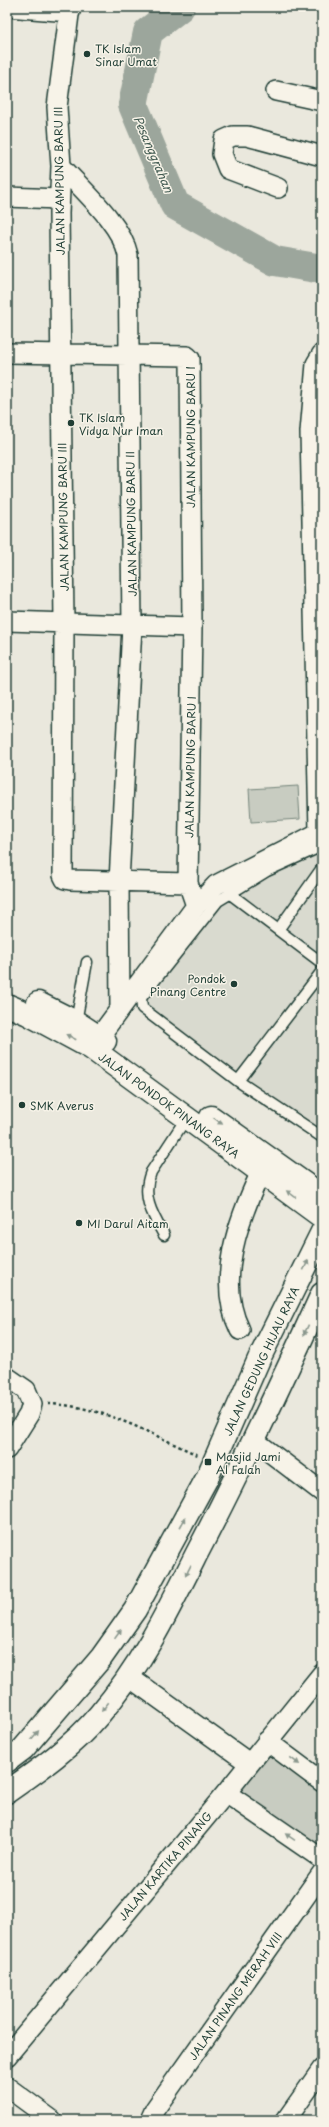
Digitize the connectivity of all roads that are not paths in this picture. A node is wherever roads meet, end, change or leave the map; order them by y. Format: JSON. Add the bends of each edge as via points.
{"nodes":[{"id":1,"x":7,"y":7,"type":"edge"},
{"id":2,"x":13,"y":7,"type":"edge"},
{"id":3,"x":70,"y":10,"type":"edge"},
{"id":4,"x":276,"y":91,"type":"dead end"},
{"id":5,"x":322,"y":101,"type":"edge"},
{"id":6,"x":322,"y":156,"type":"edge"},
{"id":7,"x":61,"y":166,"type":"junction"},
{"id":8,"x":278,"y":188,"type":"dead end"},
{"id":9,"x":7,"y":197,"type":"edge"},
{"id":10,"x":59,"y":199,"type":"junction"},
{"id":11,"x":7,"y":353,"type":"edge"},
{"id":12,"x":62,"y":354,"type":"junction"},
{"id":13,"x":322,"y":354,"type":"edge"},
{"id":14,"x":129,"y":356,"type":"junction"},
{"id":15,"x":7,"y":621,"type":"edge"},
{"id":16,"x":64,"y":622,"type":"junction"},
{"id":17,"x":132,"y":626,"type":"junction"},
{"id":18,"x":192,"y":627,"type":"junction"},
{"id":19,"x":320,"y":839,"type":"edge"},
{"id":20,"x":322,"y":868,"type":"edge"},
{"id":21,"x":119,"y":882,"type":"junction"},
{"id":22,"x":188,"y":883,"type":"junction"},
{"id":23,"x":229,"y":893,"type":"junction"},
{"id":24,"x":196,"y":906,"type":"junction"},
{"id":25,"x":278,"y":930,"type":"junction"},
{"id":26,"x":87,"y":962,"type":"dead end"},
{"id":27,"x":322,"y":963,"type":"edge"},
{"id":28,"x":322,"y":971,"type":"edge"},
{"id":29,"x":7,"y":990,"type":"edge"},
{"id":30,"x":7,"y":1006,"type":"edge"},
{"id":31,"x":120,"y":1009,"type":"junction"},
{"id":32,"x":76,"y":1022,"type":"junction"},
{"id":33,"x":95,"y":1042,"type":"junction"},
{"id":34,"x":238,"y":1081,"type":"junction"},
{"id":35,"x":187,"y":1117,"type":"junction"},
{"id":36,"x":322,"y":1137,"type":"edge"},
{"id":37,"x":261,"y":1172,"type":"junction"},
{"id":38,"x":322,"y":1196,"type":"edge"},
{"id":39,"x":322,"y":1217,"type":"edge"},
{"id":40,"x":322,"y":1232,"type":"edge"},
{"id":41,"x":164,"y":1235,"type":"dead end"},
{"id":42,"x":322,"y":1294,"type":"edge"},
{"id":43,"x":240,"y":1330,"type":"dead end"},
{"id":44,"x":7,"y":1378,"type":"edge"},
{"id":45,"x":255,"y":1441,"type":"junction"},
{"id":46,"x":7,"y":1449,"type":"edge"},
{"id":47,"x":210,"y":1470,"type":"junction"},
{"id":48,"x":232,"y":1487,"type":"junction"},
{"id":49,"x":322,"y":1492,"type":"edge"},
{"id":50,"x":322,"y":1674,"type":"edge"},
{"id":51,"x":129,"y":1676,"type":"junction"},
{"id":52,"x":267,"y":1741,"type":"junction"},
{"id":53,"x":7,"y":1761,"type":"edge"},
{"id":54,"x":249,"y":1763,"type":"junction"},
{"id":55,"x":322,"y":1782,"type":"edge"},
{"id":56,"x":7,"y":1792,"type":"edge"},
{"id":57,"x":226,"y":1793,"type":"junction"},
{"id":58,"x":322,"y":1859,"type":"edge"},
{"id":59,"x":322,"y":1873,"type":"edge"},
{"id":60,"x":7,"y":2056,"type":"edge"},
{"id":61,"x":322,"y":2069,"type":"edge"},
{"id":62,"x":7,"y":2086,"type":"edge"},
{"id":63,"x":52,"y":2120,"type":"edge"},
{"id":64,"x":150,"y":2120,"type":"edge"},
{"id":65,"x":286,"y":2120,"type":"edge"}],
"edges":[{"from":1,"to":2,"type":"street"},
{"from":2,"to":3,"type":"street"},
{"from":3,"to":7,"type":"street","name":"JALAN KAMPUNG BARU III","via":[[57,107]]},
{"from":4,"to":5,"type":"street"},
{"from":6,"to":8,"type":"street","via":[[247,136],[233,136],[224,140],[222,154],[228,169]]},
{"from":7,"to":10,"type":"street","name":"JALAN KAMPUNG BARU III"},
{"from":7,"to":14,"type":"street","name":"JALAN KAMPUNG BARU II","via":[[103,213],[123,240],[126,249]]},
{"from":9,"to":10,"type":"street"},
{"from":10,"to":12,"type":"street","name":"JALAN KAMPUNG BARU III"},
{"from":11,"to":12,"type":"street","name":"JALAN KAMPUNG BARU I"},
{"from":12,"to":14,"type":"street","name":"JALAN KAMPUNG BARU I"},
{"from":12,"to":16,"type":"street","name":"JALAN KAMPUNG BARU III"},
{"from":13,"to":19,"type":"street","via":[[316,364],[310,432]]},
{"from":14,"to":17,"type":"street","name":"JALAN KAMPUNG BARU II"},
{"from":14,"to":18,"type":"street","name":"JALAN KAMPUNG BARU I","via":[[187,356],[190,359]]},
{"from":15,"to":16,"type":"street"},
{"from":16,"to":17,"type":"street"},
{"from":16,"to":21,"type":"street","name":"JALAN KAMPUNG BARU III","via":[[62,872],[65,878]]},
{"from":17,"to":18,"type":"street"},
{"from":17,"to":21,"type":"street","name":"JALAN KAMPUNG BARU II"},
{"from":18,"to":22,"type":"street","name":"JALAN KAMPUNG BARU I"},
{"from":19,"to":23,"type":"lane"},
{"from":19,"to":24,"type":"street","via":[[216,885]]},
{"from":20,"to":25,"type":"lane"},
{"from":21,"to":22,"type":"street"},
{"from":21,"to":31,"type":"street","name":"JALAN KAMPUNG BARU II"},
{"from":22,"to":24,"type":"street"},
{"from":23,"to":25,"type":"lane"},
{"from":23,"to":34,"type":"lane","via":[[218,901],[140,1001],[142,1008]]},
{"from":24,"to":31,"type":"street"},
{"from":25,"to":27,"type":"lane"},
{"from":26,"to":32,"type":"lane"},
{"from":28,"to":34,"type":"lane"},
{"from":29,"to":32,"type":"main road","name":"JALAN PONDOK PINANG RAYA"},
{"from":33,"to":30,"type":"main road","name":"JALAN PONDOK PINANG RAYA","one_way":true},
{"from":31,"to":33,"type":"street"},
{"from":32,"to":33,"type":"main road","name":"JALAN PONDOK PINANG RAYA"},
{"from":33,"to":35,"type":"main road","name":"JALAN PONDOK PINANG RAYA"},
{"from":33,"to":38,"type":"main road","name":"JALAN PONDOK PINANG RAYA","one_way":true},
{"from":34,"to":36,"type":"lane"},
{"from":35,"to":37,"type":"main road","name":"JALAN PONDOK PINANG RAYA"},
{"from":35,"to":41,"type":"lane","via":[[151,1172],[146,1187],[149,1207]]},
{"from":39,"to":37,"type":"main road","name":"JALAN PONDOK PINANG RAYA","one_way":true},
{"from":37,"to":43,"type":"street","via":[[239,1224],[232,1261],[232,1306]]},
{"from":47,"to":40,"type":"main road","name":"JALAN GEDUNG HIJAU RAYA","one_way":true,"via":[[259,1359]]},
{"from":42,"to":45,"type":"main road","one_way":true},
{"from":44,"to":46,"type":"street","via":[[26,1390],[32,1404]]},
{"from":45,"to":48,"type":"main road"},
{"from":45,"to":49,"type":"street"},
{"from":47,"to":48,"type":"main road"},
{"from":53,"to":47,"type":"main road","name":"JALAN GEDUNG HIJAU RAYA","one_way":true,"via":[[23,1749],[101,1658],[135,1610]]},
{"from":48,"to":51,"type":"main road","one_way":true,"via":[[160,1626]]},
{"from":50,"to":52,"type":"street","name":"JALAN KARTIKA PINANG"},
{"from":51,"to":54,"type":"street"},
{"from":51,"to":56,"type":"main road","one_way":true,"via":[[99,1715],[50,1762]]},
{"from":52,"to":54,"type":"street","name":"JALAN KARTIKA PINANG"},
{"from":52,"to":55,"type":"street","one_way":true},
{"from":54,"to":57,"type":"street","name":"JALAN KARTIKA PINANG"},
{"from":58,"to":57,"type":"street","one_way":true},
{"from":57,"to":60,"type":"street","name":"JALAN KARTIKA PINANG"},
{"from":59,"to":64,"type":"street","name":"JALAN PINANG MERAH VIII","via":[[155,2109]]},
{"from":61,"to":65,"type":"street"},
{"from":62,"to":63,"type":"street"}]}
